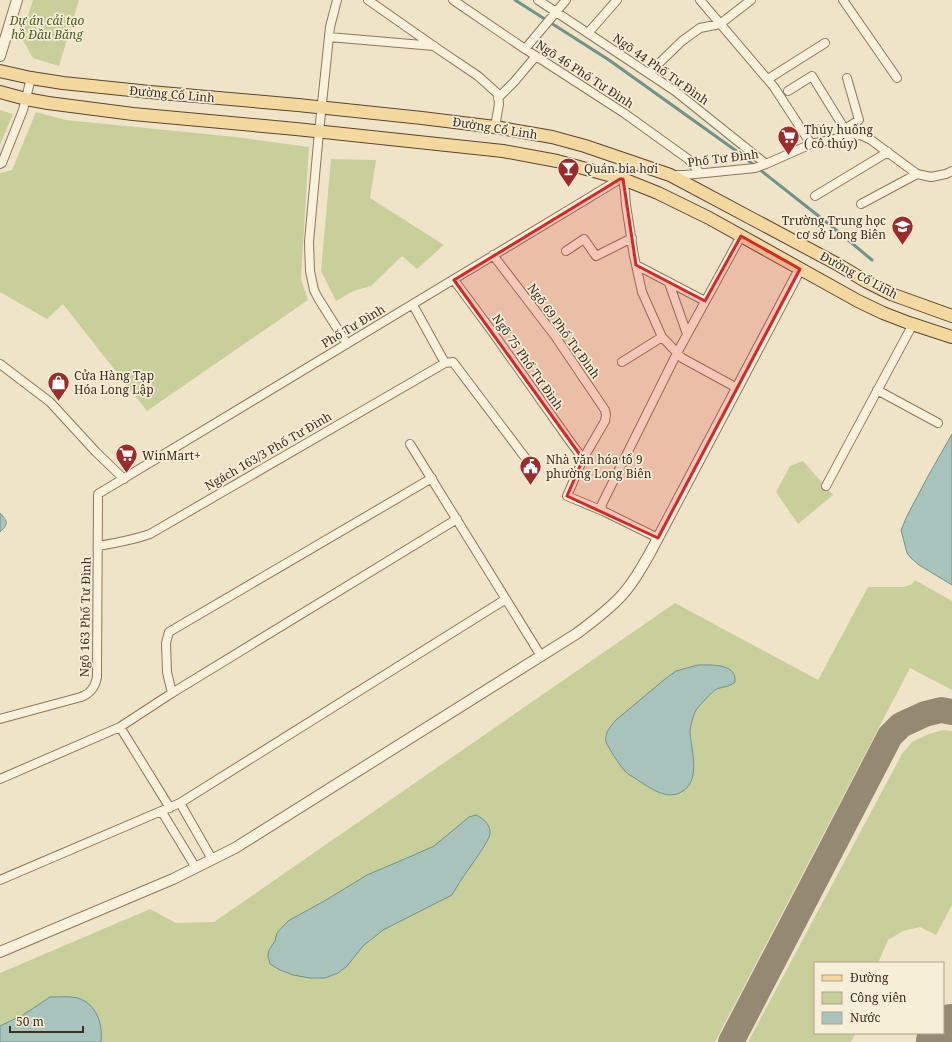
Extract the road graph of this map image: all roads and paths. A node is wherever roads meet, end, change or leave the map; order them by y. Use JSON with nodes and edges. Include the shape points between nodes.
{"nodes":[{"id":1,"x":17,"y":0,"type":"edge"},
{"id":2,"x":337,"y":0,"type":"edge"},
{"id":3,"x":368,"y":0,"type":"edge"},
{"id":4,"x":453,"y":0,"type":"edge"},
{"id":5,"x":538,"y":0,"type":"edge"},
{"id":6,"x":566,"y":0,"type":"edge"},
{"id":7,"x":617,"y":0,"type":"edge"},
{"id":8,"x":700,"y":0,"type":"edge"},
{"id":9,"x":751,"y":0,"type":"edge"},
{"id":10,"x":843,"y":0,"type":"edge"},
{"id":11,"x":554,"y":14,"type":"junction"},
{"id":12,"x":720,"y":24,"type":"junction"},
{"id":13,"x":588,"y":33,"type":"junction"},
{"id":14,"x":329,"y":37,"type":"junction"},
{"id":15,"x":825,"y":43,"type":"dead end"},
{"id":16,"x":434,"y":46,"type":"junction"},
{"id":17,"x":525,"y":49,"type":"junction"},
{"id":18,"x":0,"y":56,"type":"edge"},
{"id":19,"x":536,"y":56,"type":"junction"},
{"id":20,"x":0,"y":71,"type":"edge"},
{"id":21,"x":649,"y":73,"type":"junction"},
{"id":22,"x":31,"y":78,"type":"junction"},
{"id":23,"x":847,"y":78,"type":"dead end"},
{"id":24,"x":897,"y":78,"type":"dead end"},
{"id":25,"x":768,"y":79,"type":"junction"},
{"id":26,"x":788,"y":91,"type":"dead end"},
{"id":27,"x":0,"y":92,"type":"edge"},
{"id":28,"x":498,"y":98,"type":"junction"},
{"id":29,"x":26,"y":99,"type":"junction"},
{"id":30,"x":322,"y":108,"type":"junction"},
{"id":31,"x":495,"y":127,"type":"junction"},
{"id":32,"x":319,"y":132,"type":"junction"},
{"id":33,"x":847,"y":133,"type":"junction"},
{"id":34,"x":811,"y":144,"type":"junction"},
{"id":35,"x":888,"y":152,"type":"junction"},
{"id":36,"x":0,"y":164,"type":"edge"},
{"id":37,"x":762,"y":166,"type":"junction"},
{"id":38,"x":952,"y":171,"type":"edge"},
{"id":39,"x":700,"y":173,"type":"junction"},
{"id":40,"x":917,"y":174,"type":"junction"},
{"id":41,"x":670,"y":175,"type":"junction"},
{"id":42,"x":622,"y":179,"type":"junction"},
{"id":43,"x":815,"y":196,"type":"dead end"},
{"id":44,"x":861,"y":204,"type":"dead end"},
{"id":45,"x":741,"y":236,"type":"junction"},
{"id":46,"x":632,"y":238,"type":"junction"},
{"id":47,"x":566,"y":250,"type":"dead end"},
{"id":48,"x":493,"y":255,"type":"junction"},
{"id":49,"x":636,"y":265,"type":"junction"},
{"id":50,"x":800,"y":269,"type":"junction"},
{"id":51,"x":454,"y":280,"type":"junction"},
{"id":52,"x":867,"y":282,"type":"junction"},
{"id":53,"x":669,"y":283,"type":"junction"},
{"id":54,"x":705,"y":301,"type":"junction"},
{"id":55,"x":858,"y":301,"type":"junction"},
{"id":56,"x":412,"y":304,"type":"junction"},
{"id":57,"x":952,"y":316,"type":"edge"},
{"id":58,"x":913,"y":324,"type":"junction"},
{"id":59,"x":687,"y":334,"type":"junction"},
{"id":60,"x":952,"y":337,"type":"edge"},
{"id":61,"x":662,"y":338,"type":"junction"},
{"id":62,"x":347,"y":344,"type":"junction"},
{"id":63,"x":677,"y":353,"type":"junction"},
{"id":64,"x":622,"y":362,"type":"dead end"},
{"id":65,"x":445,"y":363,"type":"junction"},
{"id":66,"x":0,"y":364,"type":"edge"},
{"id":67,"x":737,"y":388,"type":"junction"},
{"id":68,"x":877,"y":390,"type":"junction"},
{"id":69,"x":938,"y":423,"type":"dead end"},
{"id":70,"x":410,"y":444,"type":"dead end"},
{"id":71,"x":583,"y":459,"type":"junction"},
{"id":72,"x":527,"y":460,"type":"dead end"},
{"id":73,"x":432,"y":478,"type":"junction"},
{"id":74,"x":124,"y":479,"type":"junction"},
{"id":75,"x":826,"y":486,"type":"dead end"},
{"id":76,"x":98,"y":494,"type":"joint"},
{"id":77,"x":603,"y":511,"type":"junction"},
{"id":78,"x":457,"y":519,"type":"junction"},
{"id":79,"x":658,"y":538,"type":"junction"},
{"id":80,"x":98,"y":546,"type":"junction"},
{"id":81,"x":506,"y":599,"type":"junction"},
{"id":82,"x":541,"y":656,"type":"junction"},
{"id":83,"x":172,"y":693,"type":"junction"},
{"id":84,"x":13,"y":716,"type":"junction"},
{"id":85,"x":0,"y":719,"type":"edge"},
{"id":86,"x":0,"y":724,"type":"edge"},
{"id":87,"x":120,"y":727,"type":"junction"},
{"id":88,"x":0,"y":779,"type":"edge"},
{"id":89,"x":180,"y":803,"type":"junction"},
{"id":90,"x":166,"y":810,"type":"junction"},
{"id":91,"x":212,"y":859,"type":"junction"},
{"id":92,"x":196,"y":868,"type":"junction"},
{"id":93,"x":0,"y":880,"type":"edge"},
{"id":94,"x":0,"y":952,"type":"edge"}],
"edges":[{"from":1,"to":18,"type":"street"},
{"from":2,"to":14,"type":"street"},
{"from":3,"to":16,"type":"street"},
{"from":4,"to":17,"type":"street","name":"Ngõ 46 Phố Tư Đình"},
{"from":5,"to":11,"type":"street","name":"Ngõ 44 Phố Tư Đình"},
{"from":6,"to":11,"type":"street"},
{"from":7,"to":13,"type":"street"},
{"from":8,"to":12,"type":"street"},
{"from":9,"to":12,"type":"street"},
{"from":10,"to":24,"type":"street"},
{"from":11,"to":13,"type":"street","name":"Ngõ 44 Phố Tư Đình"},
{"from":11,"to":17,"type":"street"},
{"from":12,"to":21,"type":"street","via":[[700,28],[682,41]]},
{"from":12,"to":25,"type":"street"},
{"from":13,"to":21,"type":"street","name":"Ngõ 44 Phố Tư Đình"},
{"from":14,"to":16,"type":"street"},
{"from":14,"to":30,"type":"street"},
{"from":15,"to":25,"type":"street"},
{"from":16,"to":28,"type":"street","via":[[478,76],[498,94]]},
{"from":17,"to":19,"type":"street","name":"Ngõ 46 Phố Tư Đình"},
{"from":19,"to":28,"type":"street"},
{"from":19,"to":39,"type":"street","name":"Ngõ 46 Phố Tư Đình","via":[[624,113],[688,159]]},
{"from":20,"to":22,"type":"main road","name":"Đường Cổ Linh"},
{"from":21,"to":37,"type":"street","name":"Ngõ 44 Phố Tư Đình","via":[[675,90]]},
{"from":22,"to":29,"type":"street"},
{"from":22,"to":30,"type":"main road","name":"Đường Cổ Linh"},
{"from":23,"to":33,"type":"street","via":[[859,120]]},
{"from":25,"to":34,"type":"street"},
{"from":26,"to":33,"type":"street","via":[[812,76]]},
{"from":27,"to":29,"type":"main road","name":"Đường Cổ Linh"},
{"from":28,"to":31,"type":"street"},
{"from":29,"to":32,"type":"main road","name":"Đường Cổ Linh","via":[[133,114]]},
{"from":29,"to":36,"type":"street"},
{"from":30,"to":31,"type":"main road","name":"Đường Cổ Linh"},
{"from":30,"to":32,"type":"street"},
{"from":31,"to":41,"type":"main road","name":"Đường Cổ Linh","via":[[558,138]]},
{"from":32,"to":42,"type":"main road","name":"Đường Cổ Linh","via":[[503,151],[557,160]]},
{"from":32,"to":62,"type":"street","via":[[310,271],[318,298]]},
{"from":33,"to":34,"type":"street","name":"Phố Tư Đình"},
{"from":33,"to":35,"type":"street","name":"Phố Tư Đình","via":[[871,140]]},
{"from":34,"to":37,"type":"street","name":"Phố Tư Đình"},
{"from":35,"to":40,"type":"street","name":"Phố Tư Đình"},
{"from":35,"to":43,"type":"street"},
{"from":37,"to":39,"type":"street","name":"Phố Tư Đình"},
{"from":38,"to":40,"type":"street","via":[[931,177]]},
{"from":39,"to":41,"type":"street","name":"Phố Tư Đình"},
{"from":40,"to":44,"type":"street"},
{"from":41,"to":52,"type":"main road","name":"Đường Cổ Linh"},
{"from":42,"to":45,"type":"main road","name":"Đường Cổ Linh","via":[[664,196]]},
{"from":42,"to":46,"type":"street"},
{"from":42,"to":48,"type":"street","name":"Phố Tư Đình"},
{"from":45,"to":50,"type":"main road","name":"Đường Cổ Linh"},
{"from":45,"to":54,"type":"street"},
{"from":46,"to":47,"type":"street","via":[[596,256],[584,239]]},
{"from":46,"to":49,"type":"street"},
{"from":48,"to":51,"type":"street","name":"Phố Tư Đình"},
{"from":48,"to":71,"type":"street","name":"Ngõ 69 Phố Tư Đình","via":[[555,336],[605,410],[605,421]]},
{"from":49,"to":53,"type":"street"},
{"from":49,"to":61,"type":"street","via":[[642,292]]},
{"from":50,"to":55,"type":"main road","name":"Đường Cổ Linh"},
{"from":50,"to":67,"type":"street"},
{"from":51,"to":56,"type":"street","name":"Phố Tư Đình"},
{"from":51,"to":71,"type":"street","name":"Ngõ 75 Phố Tư Đình"},
{"from":52,"to":55,"type":"main road"},
{"from":52,"to":57,"type":"main road","name":"Đường Cổ Linh","via":[[891,294]]},
{"from":53,"to":54,"type":"street"},
{"from":53,"to":59,"type":"street"},
{"from":54,"to":59,"type":"street"},
{"from":55,"to":58,"type":"main road","name":"Đường Cổ Linh"},
{"from":56,"to":62,"type":"street","name":"Phố Tư Đình"},
{"from":56,"to":65,"type":"street"},
{"from":58,"to":60,"type":"main road","name":"Đường Cổ Linh"},
{"from":58,"to":68,"type":"street"},
{"from":59,"to":63,"type":"street"},
{"from":61,"to":63,"type":"street"},
{"from":61,"to":64,"type":"street"},
{"from":62,"to":74,"type":"street","name":"Phố Tư Đình"},
{"from":63,"to":67,"type":"street"},
{"from":63,"to":77,"type":"street","via":[[601,506]]},
{"from":65,"to":72,"type":"street","via":[[453,362]]},
{"from":65,"to":80,"type":"street","name":"Ngách 163/3 Phố Tư Đình","via":[[150,534]]},
{"from":66,"to":74,"type":"street","via":[[50,402]]},
{"from":67,"to":79,"type":"street"},
{"from":68,"to":69,"type":"street"},
{"from":68,"to":75,"type":"street"},
{"from":70,"to":73,"type":"street"},
{"from":71,"to":77,"type":"street","via":[[567,496]]},
{"from":73,"to":78,"type":"street"},
{"from":73,"to":83,"type":"street","via":[[169,632],[166,643],[167,672]]},
{"from":74,"to":76,"type":"street","name":"Phố Tư Đình"},
{"from":76,"to":80,"type":"street","name":"Ngõ 163 Phố Tư Đình"},
{"from":77,"to":79,"type":"street"},
{"from":78,"to":81,"type":"street"},
{"from":78,"to":83,"type":"street"},
{"from":79,"to":82,"type":"street","via":[[641,569],[614,604],[591,624]]},
{"from":80,"to":84,"type":"street","name":"Ngõ 163 Phố Tư Đình","via":[[97,677],[94,688],[81,697]]},
{"from":81,"to":82,"type":"street"},
{"from":81,"to":89,"type":"street"},
{"from":82,"to":91,"type":"street"},
{"from":83,"to":87,"type":"street"},
{"from":84,"to":85,"type":"street","name":"Ngõ 163 Phố Tư Đình"},
{"from":84,"to":86,"type":"street"},
{"from":87,"to":88,"type":"street"},
{"from":87,"to":90,"type":"street"},
{"from":89,"to":90,"type":"street"},
{"from":89,"to":91,"type":"street"},
{"from":90,"to":92,"type":"street"},
{"from":90,"to":93,"type":"street"},
{"from":91,"to":92,"type":"street"},
{"from":92,"to":94,"type":"street"}]}
